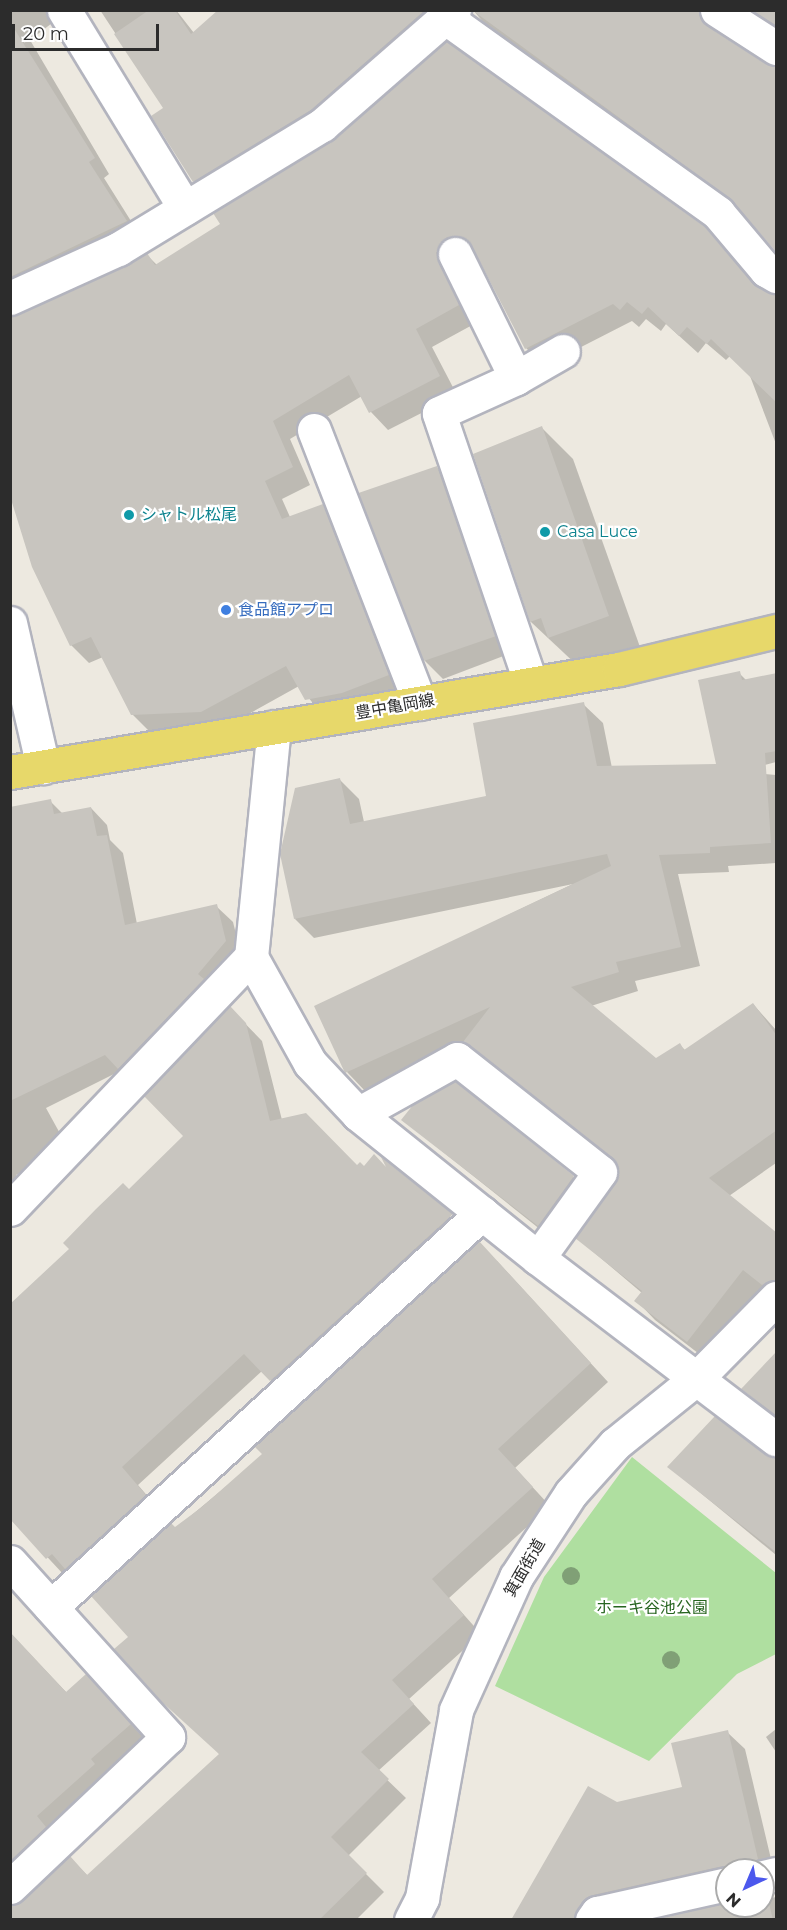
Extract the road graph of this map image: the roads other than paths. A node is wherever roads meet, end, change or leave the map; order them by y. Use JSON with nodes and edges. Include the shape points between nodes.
{"nodes":[{"id":1,"x":64,"y":10,"type":"edge"},
{"id":2,"x":717,"y":10,"type":"edge"},
{"id":3,"x":450,"y":14,"type":"edge"},
{"id":4,"x":777,"y":48,"type":"edge"},
{"id":5,"x":185,"y":208,"type":"junction"},
{"id":6,"x":455,"y":254,"type":"dead end"},
{"id":7,"x":777,"y":276,"type":"edge"},
{"id":8,"x":10,"y":298,"type":"edge"},
{"id":9,"x":563,"y":351,"type":"dead end"},
{"id":10,"x":516,"y":378,"type":"junction"},
{"id":11,"x":314,"y":430,"type":"dead end"},
{"id":12,"x":10,"y":623,"type":"edge"},
{"id":13,"x":777,"y":631,"type":"edge"},
{"id":14,"x":531,"y":684,"type":"junction"},
{"id":15,"x":420,"y":703,"type":"junction"},
{"id":16,"x":274,"y":728,"type":"junction"},
{"id":17,"x":43,"y":767,"type":"junction"},
{"id":18,"x":10,"y":772,"type":"edge"},
{"id":19,"x":251,"y":957,"type":"junction"},
{"id":20,"x":358,"y":1114,"type":"junction"},
{"id":21,"x":10,"y":1209,"type":"edge"},
{"id":22,"x":482,"y":1214,"type":"junction"},
{"id":23,"x":538,"y":1258,"type":"junction"},
{"id":24,"x":777,"y":1298,"type":"edge"},
{"id":25,"x":698,"y":1377,"type":"junction"},
{"id":26,"x":777,"y":1439,"type":"edge"},
{"id":27,"x":10,"y":1562,"type":"edge"},
{"id":28,"x":51,"y":1606,"type":"junction"},
{"id":29,"x":10,"y":1887,"type":"edge"},
{"id":30,"x":715,"y":1887,"type":"edge"},
{"id":31,"x":426,"y":1912,"type":"edge"},
{"id":32,"x":592,"y":1920,"type":"edge"}],
"edges":[{"from":1,"to":5,"type":"street"},
{"from":2,"to":4,"type":"street"},
{"from":3,"to":5,"type":"street","via":[[322,125]]},
{"from":3,"to":7,"type":"street","via":[[717,213],[766,270]]},
{"from":5,"to":8,"type":"street","via":[[118,249]]},
{"from":6,"to":10,"type":"street"},
{"from":9,"to":10,"type":"street"},
{"from":10,"to":14,"type":"street","via":[[439,413]]},
{"from":11,"to":15,"type":"street"},
{"from":12,"to":17,"type":"street"},
{"from":13,"to":14,"type":"main road","name":"豊中亀岡線","via":[[619,669]]},
{"from":14,"to":15,"type":"main road","name":"豊中亀岡線"},
{"from":15,"to":16,"type":"main road","name":"豊中亀岡線"},
{"from":16,"to":17,"type":"main road","name":"豊中亀岡線"},
{"from":16,"to":19,"type":"street"},
{"from":17,"to":18,"type":"main road","name":"豊中亀岡線"},
{"from":19,"to":20,"type":"street","via":[[309,1063]]},
{"from":19,"to":21,"type":"street"},
{"from":20,"to":22,"type":"street"},
{"from":20,"to":23,"type":"street","via":[[457,1059],[600,1172]]},
{"from":22,"to":23,"type":"street"},
{"from":22,"to":28,"type":"street"},
{"from":23,"to":25,"type":"street"},
{"from":24,"to":25,"type":"street","name":"箕面街道"},
{"from":25,"to":26,"type":"street"},
{"from":25,"to":31,"type":"street","name":"箕面街道","via":[[615,1444],[571,1492],[516,1577],[456,1710]]},
{"from":27,"to":28,"type":"street"},
{"from":28,"to":29,"type":"street","via":[[168,1737]]},
{"from":30,"to":32,"type":"street","via":[[597,1913]]}]}
